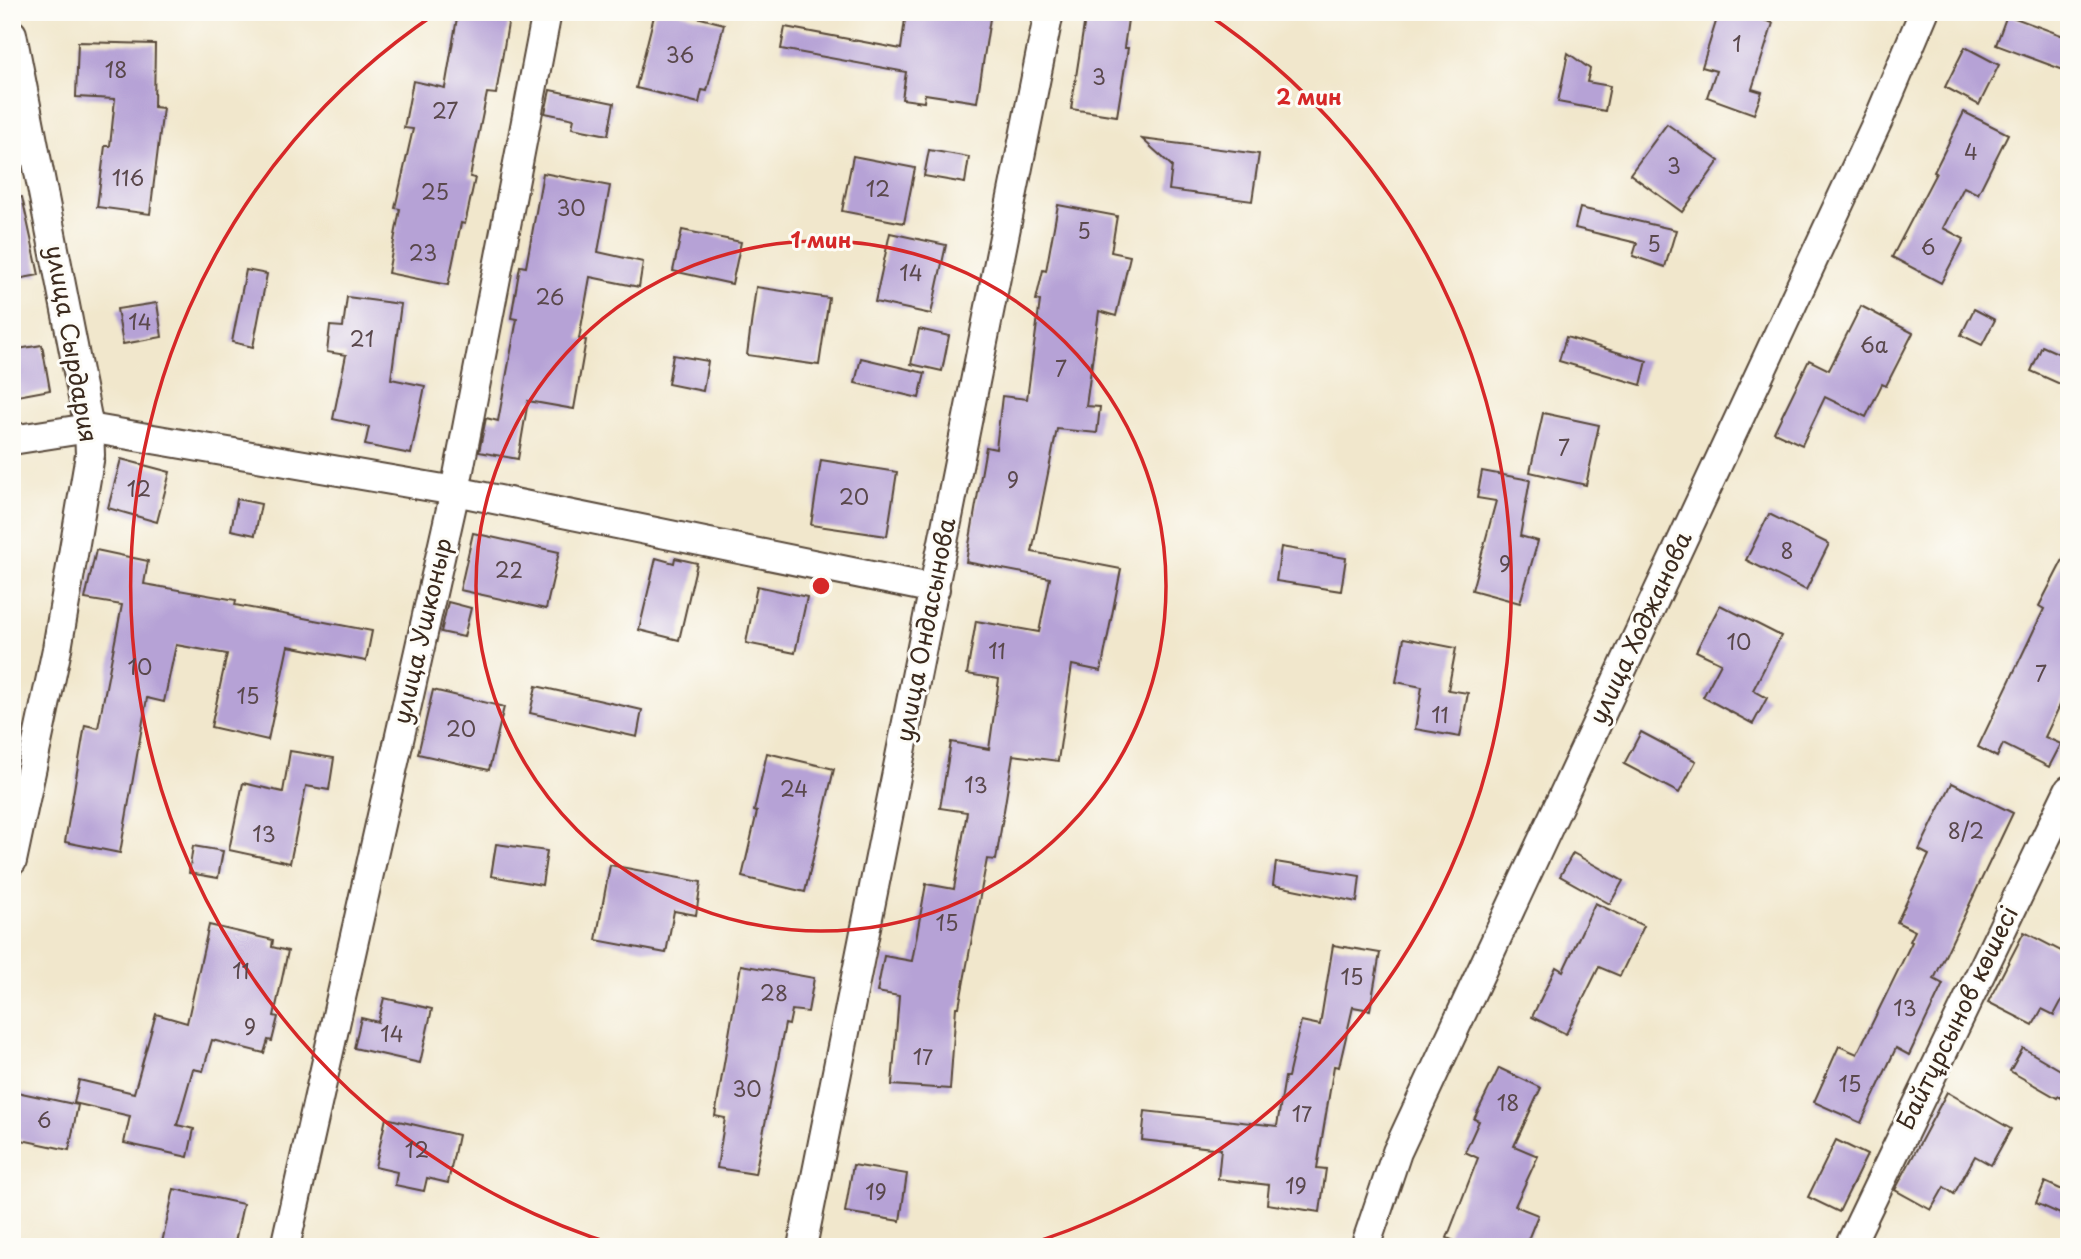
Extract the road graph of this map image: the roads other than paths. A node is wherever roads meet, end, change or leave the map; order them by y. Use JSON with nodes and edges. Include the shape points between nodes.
{"nodes":[{"id":1,"x":547,"y":12,"type":"edge"},
{"id":2,"x":1049,"y":12,"type":"edge"},
{"id":3,"x":1924,"y":12,"type":"edge"},
{"id":4,"x":12,"y":34,"type":"edge"},
{"id":5,"x":89,"y":428,"type":"junction"},
{"id":6,"x":12,"y":440,"type":"edge"},
{"id":7,"x":455,"y":491,"type":"junction"},
{"id":8,"x":935,"y":589,"type":"junction"},
{"id":9,"x":2069,"y":790,"type":"edge"},
{"id":10,"x":12,"y":860,"type":"edge"},
{"id":11,"x":285,"y":1247,"type":"edge"},
{"id":12,"x":803,"y":1247,"type":"edge"},
{"id":13,"x":1365,"y":1247,"type":"edge"},
{"id":14,"x":1849,"y":1247,"type":"edge"}],
"edges":[{"from":1,"to":7,"type":"street","name":"улица Ушконыр"},
{"from":2,"to":8,"type":"street","name":"улица Ондасынова"},
{"from":3,"to":13,"type":"street","name":"улица Ходжанова","via":[[1397,1152]]},
{"from":4,"to":5,"type":"street","name":"улица Сырдария"},
{"from":5,"to":6,"type":"street"},
{"from":5,"to":7,"type":"street"},
{"from":5,"to":10,"type":"street","name":"улица Сырдария","via":[[90,454],[57,649]]},
{"from":7,"to":8,"type":"street"},
{"from":7,"to":11,"type":"street","name":"улица Ушконыр"},
{"from":8,"to":12,"type":"street","name":"улица Ондасынова"},
{"from":9,"to":14,"type":"street","name":"Байтұрсынов көшесі"}]}
